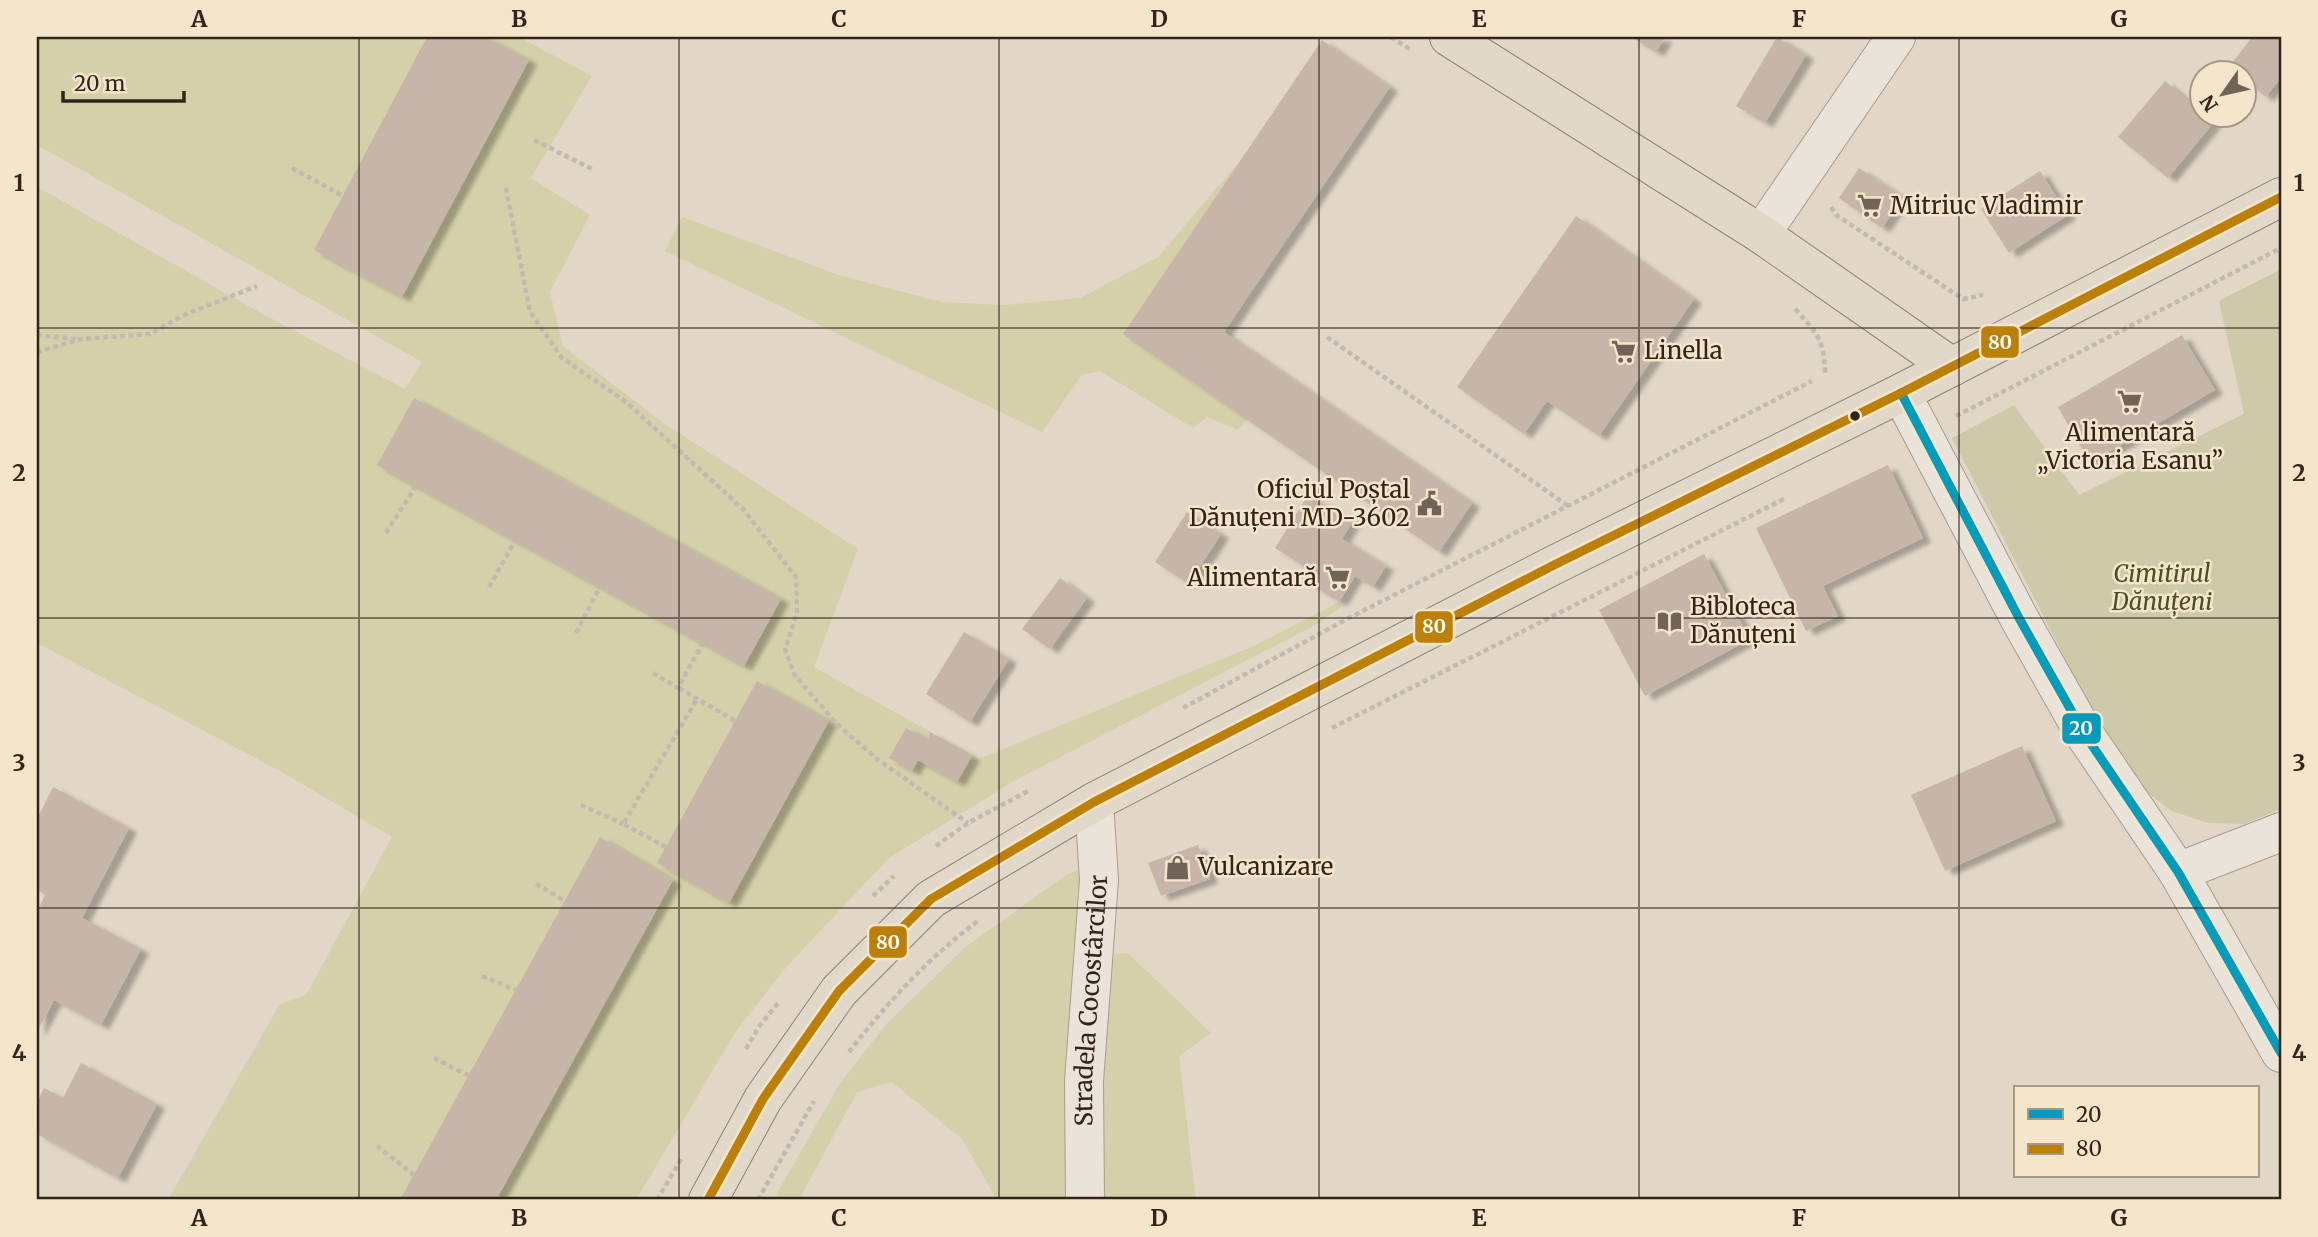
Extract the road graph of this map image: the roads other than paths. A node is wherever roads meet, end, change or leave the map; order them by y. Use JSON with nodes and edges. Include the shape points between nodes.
{"nodes":[{"id":1,"x":1449,"y":37,"type":"edge"},
{"id":2,"x":1896,"y":37,"type":"edge"},
{"id":3,"x":2281,"y":197,"type":"edge"},
{"id":4,"x":1761,"y":234,"type":"junction"},
{"id":5,"x":1952,"y":367,"type":"junction"},
{"id":6,"x":1901,"y":393,"type":"junction"},
{"id":7,"x":1094,"y":802,"type":"junction"},
{"id":8,"x":2281,"y":832,"type":"edge"},
{"id":9,"x":2178,"y":872,"type":"junction"},
{"id":10,"x":2281,"y":1053,"type":"edge"},
{"id":11,"x":708,"y":1200,"type":"edge"},
{"id":12,"x":1085,"y":1200,"type":"edge"}],
"edges":[{"from":1,"to":4,"type":"main road"},
{"from":2,"to":4,"type":"street"},
{"from":3,"to":5,"type":"main road"},
{"from":4,"to":5,"type":"main road"},
{"from":5,"to":6,"type":"main road"},
{"from":6,"to":7,"type":"main road"},
{"from":6,"to":9,"type":"street","via":[[2085,735]]},
{"from":7,"to":11,"type":"main road","via":[[931,900],[839,991],[763,1099]]},
{"from":7,"to":12,"type":"street","name":"Stradela Cocostârcilor","via":[[1099,880],[1084,1082]]},
{"from":8,"to":9,"type":"street"},
{"from":9,"to":10,"type":"street"}]}
